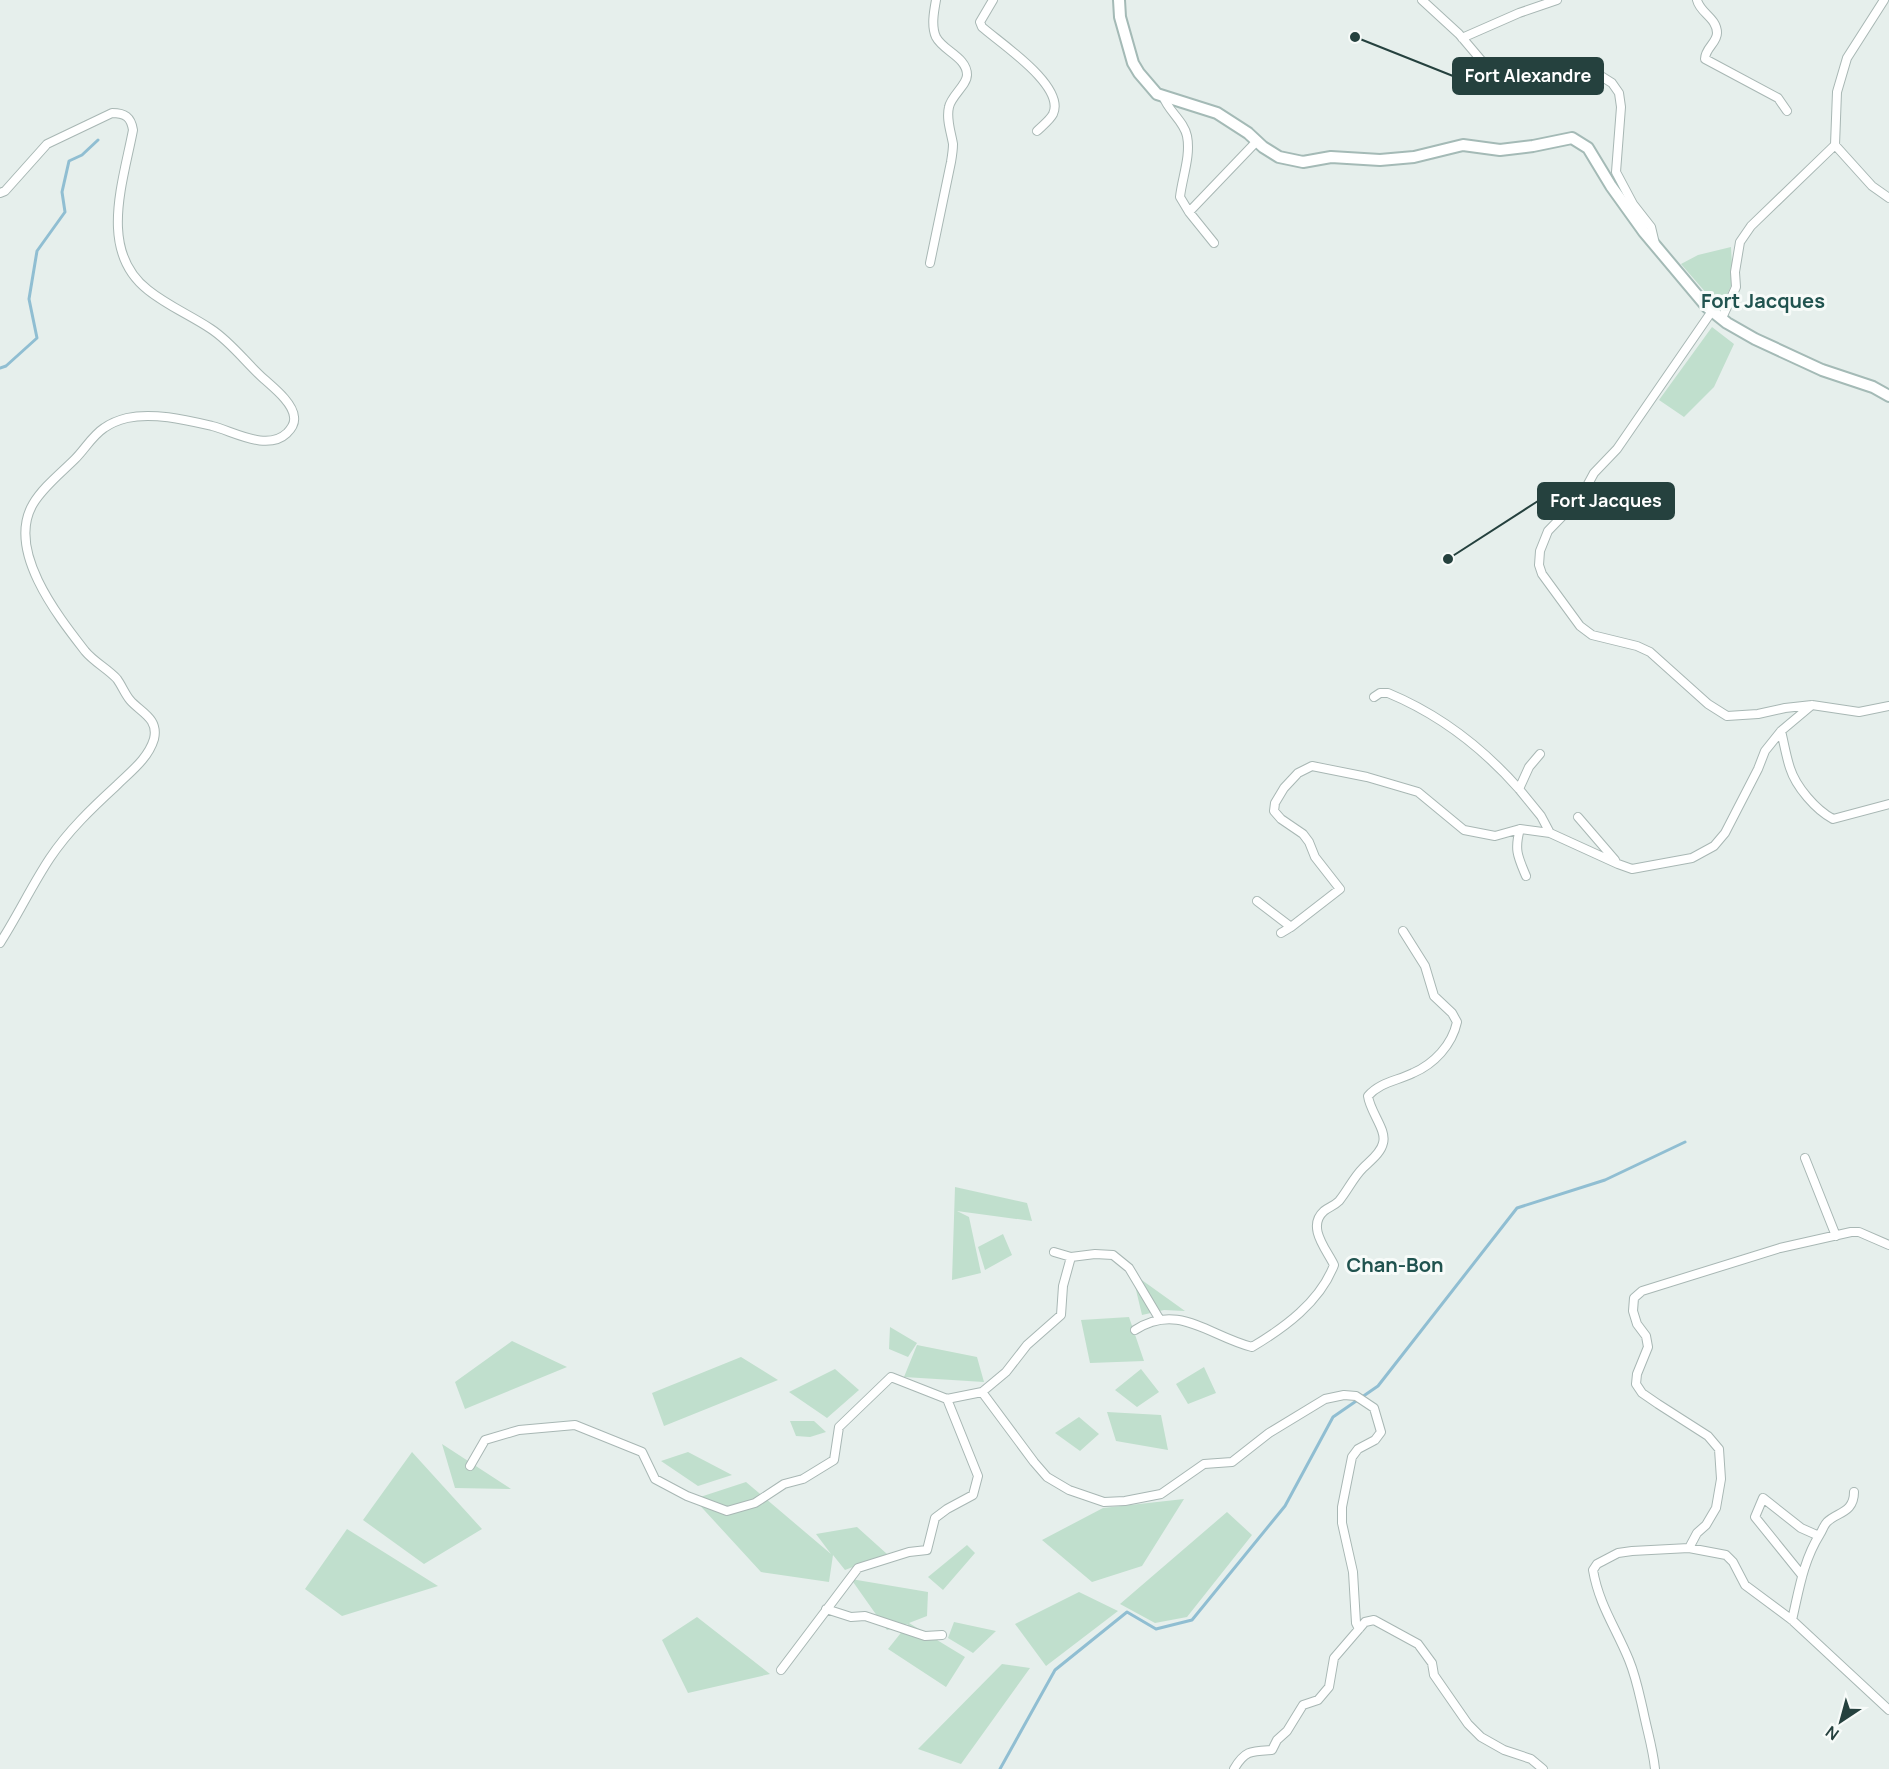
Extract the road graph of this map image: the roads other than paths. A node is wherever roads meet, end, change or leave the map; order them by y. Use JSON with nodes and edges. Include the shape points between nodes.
{"nodes":[{"id":1,"x":936,"y":0,"type":"edge"},
{"id":2,"x":993,"y":0,"type":"edge"},
{"id":3,"x":1119,"y":0,"type":"edge"},
{"id":4,"x":1422,"y":0,"type":"edge"},
{"id":5,"x":1557,"y":0,"type":"edge"},
{"id":6,"x":1697,"y":0,"type":"edge"},
{"id":7,"x":1884,"y":0,"type":"edge"},
{"id":8,"x":1462,"y":38,"type":"junction"},
{"id":9,"x":1163,"y":96,"type":"junction"},
{"id":10,"x":1787,"y":111,"type":"dead end"},
{"id":11,"x":1037,"y":131,"type":"dead end"},
{"id":12,"x":1257,"y":141,"type":"junction"},
{"id":13,"x":1835,"y":145,"type":"junction"},
{"id":14,"x":0,"y":194,"type":"edge"},
{"id":15,"x":1889,"y":198,"type":"edge"},
{"id":16,"x":1189,"y":212,"type":"junction"},
{"id":17,"x":1214,"y":243,"type":"dead end"},
{"id":18,"x":1656,"y":245,"type":"junction"},
{"id":19,"x":930,"y":263,"type":"dead end"},
{"id":20,"x":1712,"y":311,"type":"junction"},
{"id":21,"x":1722,"y":318,"type":"junction"},
{"id":22,"x":1889,"y":396,"type":"edge"},
{"id":23,"x":1374,"y":697,"type":"dead end"},
{"id":24,"x":1812,"y":705,"type":"junction"},
{"id":25,"x":1889,"y":706,"type":"edge"},
{"id":26,"x":1781,"y":731,"type":"junction"},
{"id":27,"x":1540,"y":754,"type":"dead end"},
{"id":28,"x":1520,"y":789,"type":"junction"},
{"id":29,"x":1889,"y":804,"type":"edge"},
{"id":30,"x":1578,"y":817,"type":"dead end"},
{"id":31,"x":1520,"y":830,"type":"junction"},
{"id":32,"x":1550,"y":833,"type":"junction"},
{"id":33,"x":1618,"y":864,"type":"junction"},
{"id":34,"x":1526,"y":876,"type":"dead end"},
{"id":35,"x":1257,"y":901,"type":"dead end"},
{"id":36,"x":1291,"y":927,"type":"junction"},
{"id":37,"x":1403,"y":931,"type":"dead end"},
{"id":38,"x":1281,"y":933,"type":"dead end"},
{"id":39,"x":0,"y":943,"type":"edge"},
{"id":40,"x":1805,"y":1158,"type":"dead end"},
{"id":41,"x":1836,"y":1236,"type":"junction"},
{"id":42,"x":1889,"y":1245,"type":"edge"},
{"id":43,"x":1054,"y":1252,"type":"dead end"},
{"id":44,"x":1071,"y":1257,"type":"junction"},
{"id":45,"x":1160,"y":1320,"type":"junction"},
{"id":46,"x":1134,"y":1330,"type":"dead end"},
{"id":47,"x":982,"y":1392,"type":"junction"},
{"id":48,"x":947,"y":1399,"type":"junction"},
{"id":49,"x":470,"y":1466,"type":"dead end"},
{"id":50,"x":1854,"y":1492,"type":"dead end"},
{"id":51,"x":1819,"y":1536,"type":"junction"},
{"id":52,"x":1689,"y":1548,"type":"junction"},
{"id":53,"x":1801,"y":1574,"type":"junction"},
{"id":54,"x":825,"y":1609,"type":"junction"},
{"id":55,"x":1792,"y":1620,"type":"junction"},
{"id":56,"x":1359,"y":1629,"type":"junction"},
{"id":57,"x":942,"y":1635,"type":"dead end"},
{"id":58,"x":781,"y":1670,"type":"dead end"},
{"id":59,"x":1889,"y":1710,"type":"edge"},
{"id":60,"x":1234,"y":1769,"type":"edge"},
{"id":61,"x":1543,"y":1769,"type":"edge"},
{"id":62,"x":1655,"y":1769,"type":"edge"}],
"edges":[{"from":1,"to":19,"type":"street","via":[[937,38],[961,61],[967,75],[949,107],[953,146]]},
{"from":2,"to":11,"type":"street","via":[[980,22],[982,27],[1029,66],[1056,102],[1052,116]]},
{"from":3,"to":9,"type":"street","via":[[1132,63],[1157,94]]},
{"from":4,"to":8,"type":"street"},
{"from":5,"to":8,"type":"street"},
{"from":6,"to":10,"type":"street","via":[[1717,32],[1705,59],[1778,98]]},
{"from":7,"to":13,"type":"street","via":[[1847,58],[1837,92]]},
{"from":8,"to":18,"type":"street","via":[[1481,60],[1515,86],[1534,87],[1593,71],[1612,83],[1619,93],[1621,107],[1616,172],[1651,227]]},
{"from":9,"to":12,"type":"street","via":[[1217,113]]},
{"from":9,"to":16,"type":"street","via":[[1187,136],[1180,197]]},
{"from":12,"to":16,"type":"street"},
{"from":12,"to":18,"type":"street","via":[[1280,157],[1303,162],[1331,157],[1414,157],[1463,145],[1500,150],[1572,138],[1587,148]]},
{"from":13,"to":15,"type":"street","via":[[1860,174]]},
{"from":13,"to":21,"type":"street","via":[[1751,226],[1740,242],[1736,287]]},
{"from":14,"to":39,"type":"street","via":[[47,144],[112,112],[128,117],[133,130],[117,216],[123,260],[132,276],[146,288],[234,347],[276,390],[294,416],[290,431],[274,440],[240,436],[214,426],[170,418],[145,416],[118,421],[94,436],[35,500],[24,531],[33,569],[50,602],[85,650],[114,676],[128,698],[148,715],[155,729],[142,761],[86,814],[50,858]]},
{"from":16,"to":17,"type":"street"},
{"from":18,"to":20,"type":"street"},
{"from":20,"to":21,"type":"street"},
{"from":20,"to":24,"type":"street","via":[[1617,449],[1594,473],[1581,497],[1548,531],[1539,565],[1580,626],[1592,635],[1650,652],[1719,712],[1735,716]]},
{"from":21,"to":22,"type":"street","via":[[1755,339]]},
{"from":23,"to":28,"type":"street","via":[[1388,693],[1431,715],[1479,747]]},
{"from":24,"to":25,"type":"street","via":[[1859,712]]},
{"from":24,"to":26,"type":"street"},
{"from":26,"to":29,"type":"street","via":[[1791,770],[1825,815],[1833,819]]},
{"from":26,"to":33,"type":"street","via":[[1764,751],[1730,825],[1714,846],[1692,858],[1632,868]]},
{"from":27,"to":28,"type":"street","via":[[1529,767]]},
{"from":28,"to":32,"type":"street"},
{"from":30,"to":33,"type":"street"},
{"from":31,"to":32,"type":"street"},
{"from":31,"to":34,"type":"street","via":[[1516,853]]},
{"from":31,"to":36,"type":"street","via":[[1495,836],[1464,830],[1419,792],[1312,766],[1298,773],[1284,788],[1274,811],[1303,834],[1340,889]]},
{"from":32,"to":33,"type":"street"},
{"from":35,"to":36,"type":"street"},
{"from":36,"to":38,"type":"street"},
{"from":37,"to":45,"type":"street","via":[[1425,966],[1434,996],[1457,1022],[1455,1034],[1428,1066],[1382,1084],[1368,1096],[1384,1135],[1383,1144],[1318,1221],[1320,1242],[1334,1265],[1329,1276],[1297,1315],[1252,1347],[1181,1319]]},
{"from":40,"to":41,"type":"street"},
{"from":41,"to":42,"type":"street","via":[[1859,1233]]},
{"from":41,"to":52,"type":"street","via":[[1780,1248],[1642,1291],[1634,1298],[1633,1311],[1648,1347],[1636,1384],[1642,1393],[1708,1436],[1719,1449],[1721,1479],[1716,1508]]},
{"from":43,"to":44,"type":"street"},
{"from":44,"to":45,"type":"street","via":[[1113,1255],[1129,1268]]},
{"from":44,"to":47,"type":"street","via":[[1061,1315]]},
{"from":45,"to":46,"type":"street","via":[[1149,1321]]},
{"from":47,"to":48,"type":"street"},
{"from":47,"to":56,"type":"street","via":[[1047,1477],[1069,1490],[1104,1502],[1161,1494],[1204,1464],[1232,1462],[1269,1433],[1325,1399],[1344,1395],[1366,1401],[1376,1412],[1381,1432],[1352,1457],[1342,1507]]},
{"from":48,"to":49,"type":"street","via":[[891,1377],[839,1426],[834,1461],[803,1479],[784,1484],[755,1503],[727,1511],[655,1479],[642,1452],[575,1425],[519,1430],[485,1440]]},
{"from":48,"to":54,"type":"street","via":[[978,1476],[974,1495],[935,1518],[927,1550],[858,1568]]},
{"from":50,"to":51,"type":"street","via":[[1851,1505],[1828,1521]]},
{"from":51,"to":53,"type":"street"},
{"from":51,"to":53,"type":"street","via":[[1801,1528],[1762,1498],[1755,1517]]},
{"from":52,"to":55,"type":"street","via":[[1726,1555],[1745,1585]]},
{"from":52,"to":62,"type":"street","via":[[1618,1553],[1593,1570],[1605,1611],[1638,1683]]},
{"from":53,"to":55,"type":"street"},
{"from":54,"to":57,"type":"street","via":[[851,1617],[865,1616],[925,1636]]},
{"from":54,"to":58,"type":"street"},
{"from":55,"to":59,"type":"street"},
{"from":56,"to":60,"type":"street","via":[[1334,1658],[1329,1687],[1318,1700],[1303,1705],[1272,1750],[1252,1750]]},
{"from":56,"to":61,"type":"street","via":[[1374,1620],[1418,1644],[1468,1724],[1481,1737],[1531,1759]]}]}
